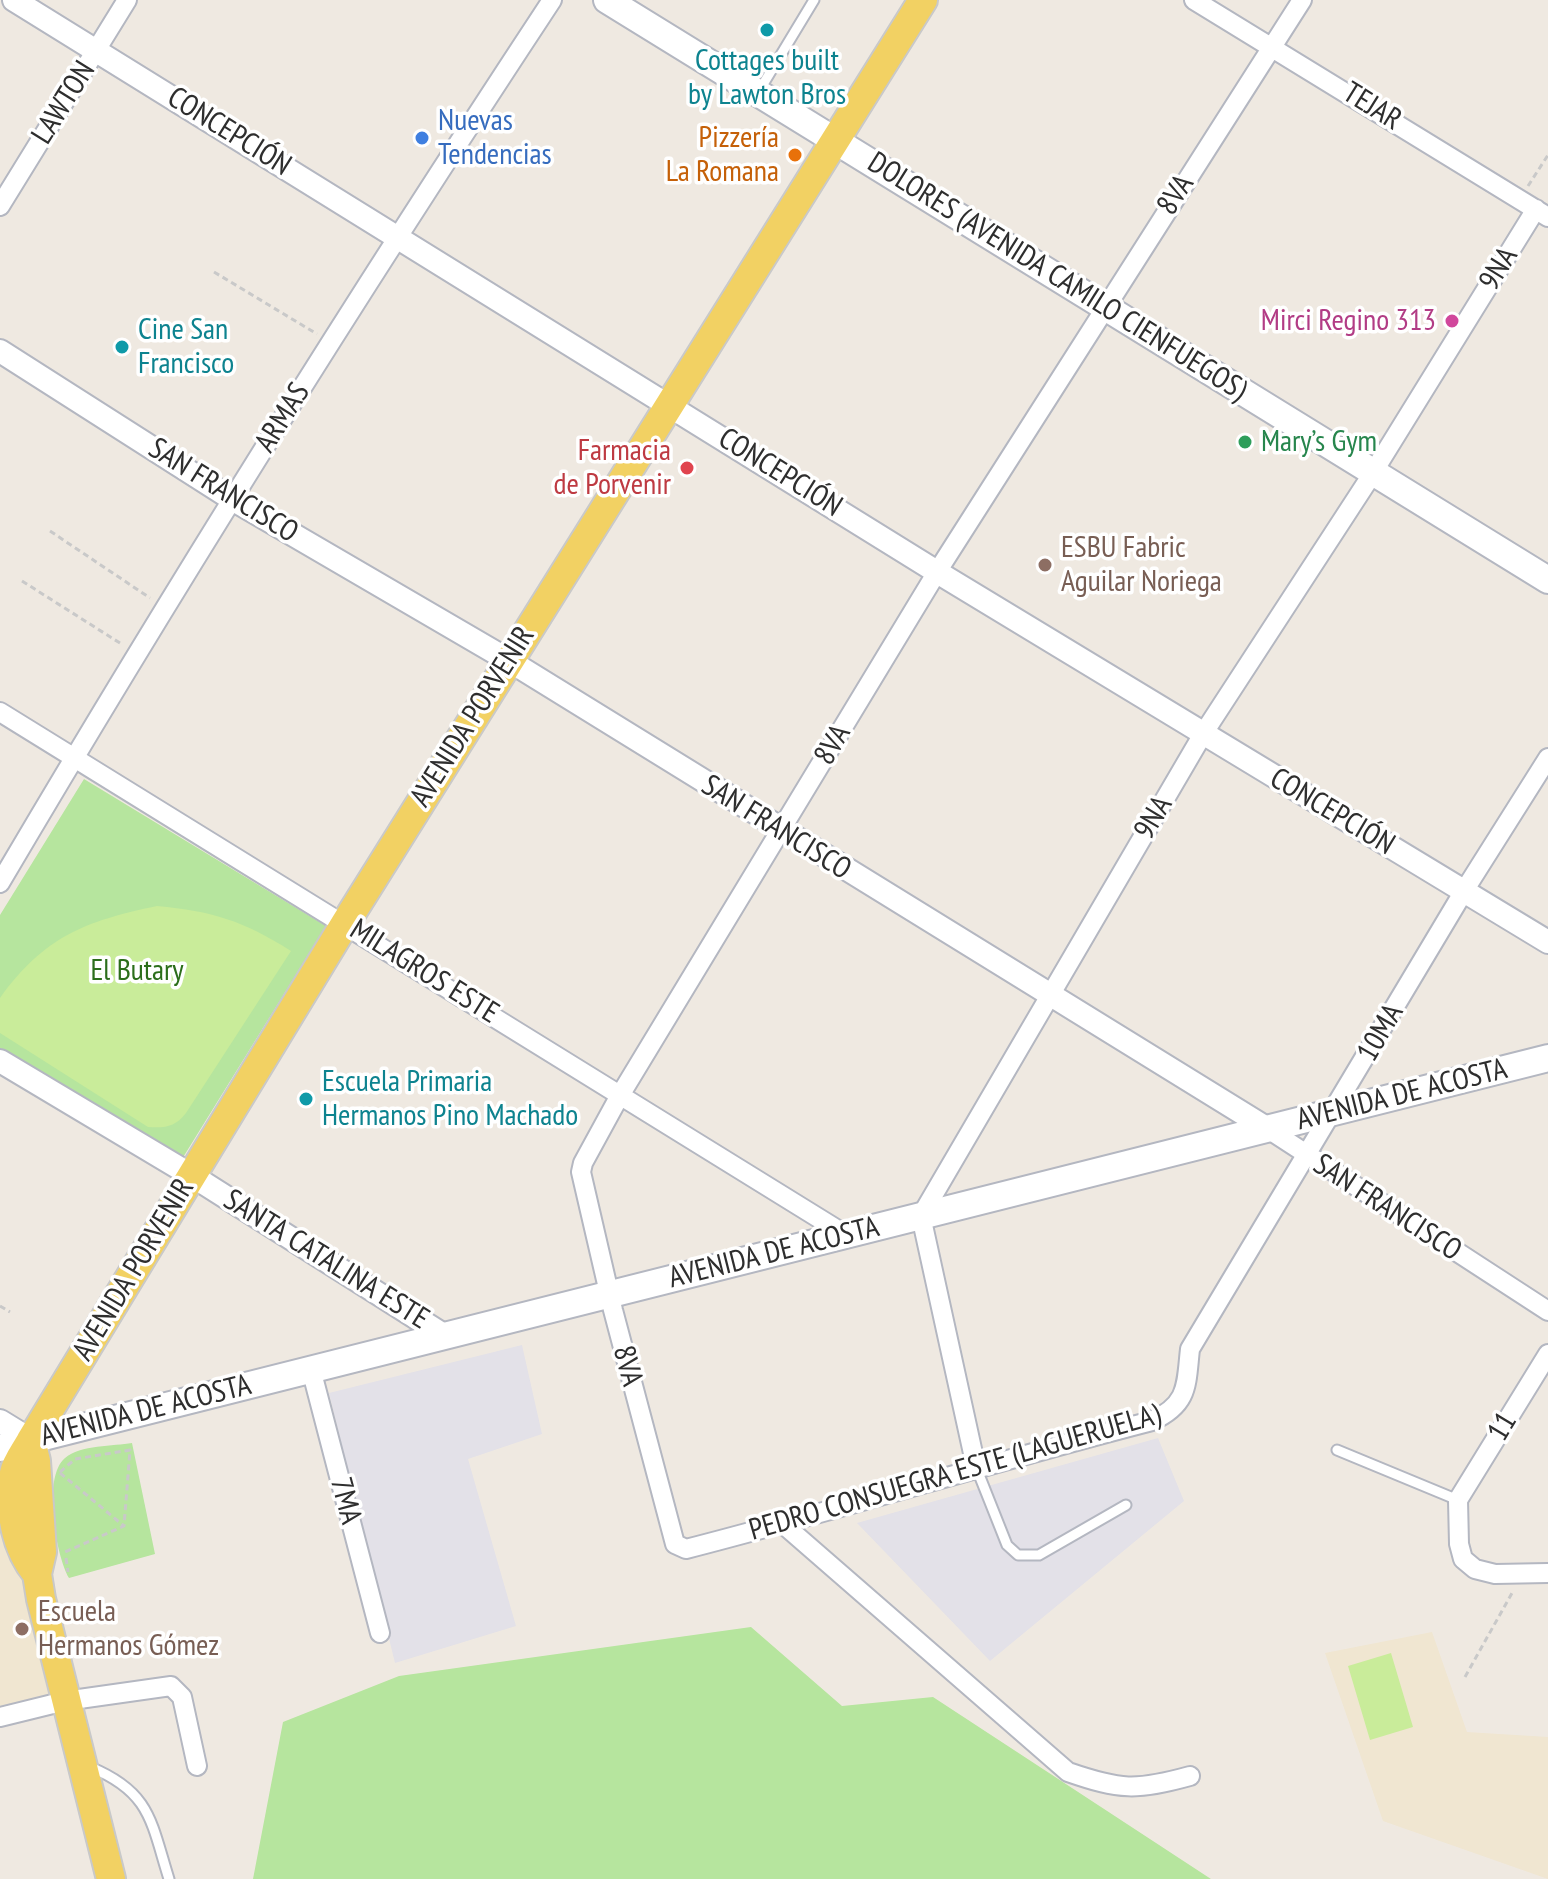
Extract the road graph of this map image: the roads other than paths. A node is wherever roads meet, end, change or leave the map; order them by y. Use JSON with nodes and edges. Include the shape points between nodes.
{"nodes":[{"id":1,"x":14,"y":0,"type":"edge"},
{"id":2,"x":127,"y":0,"type":"edge"},
{"id":3,"x":552,"y":0,"type":"edge"},
{"id":4,"x":607,"y":0,"type":"edge"},
{"id":5,"x":814,"y":0,"type":"edge"},
{"id":6,"x":923,"y":0,"type":"edge"},
{"id":7,"x":1194,"y":0,"type":"edge"},
{"id":8,"x":1302,"y":0,"type":"edge"},
{"id":9,"x":1272,"y":45,"type":"junction"},
{"id":10,"x":96,"y":51,"type":"junction"},
{"id":11,"x":759,"y":91,"type":"junction"},
{"id":12,"x":836,"y":141,"type":"junction"},
{"id":13,"x":0,"y":206,"type":"edge"},
{"id":14,"x":1542,"y":213,"type":"edge"},
{"id":15,"x":397,"y":236,"type":"junction"},
{"id":16,"x":1106,"y":306,"type":"junction"},
{"id":17,"x":0,"y":351,"type":"edge"},
{"id":18,"x":671,"y":405,"type":"junction"},
{"id":19,"x":1373,"y":473,"type":"junction"},
{"id":20,"x":232,"y":499,"type":"junction"},
{"id":21,"x":937,"y":572,"type":"junction"},
{"id":22,"x":1548,"y":580,"type":"edge"},
{"id":23,"x":508,"y":660,"type":"junction"},
{"id":24,"x":0,"y":712,"type":"edge"},
{"id":25,"x":1203,"y":734,"type":"junction"},
{"id":26,"x":73,"y":758,"type":"junction"},
{"id":27,"x":1548,"y":758,"type":"edge"},
{"id":28,"x":781,"y":831,"type":"junction"},
{"id":29,"x":0,"y":883,"type":"edge"},
{"id":30,"x":1464,"y":891,"type":"junction"},
{"id":31,"x":346,"y":922,"type":"junction"},
{"id":32,"x":1548,"y":942,"type":"edge"},
{"id":33,"x":1048,"y":994,"type":"junction"},
{"id":34,"x":1548,"y":1058,"type":"edge"},
{"id":35,"x":0,"y":1061,"type":"edge"},
{"id":36,"x":619,"y":1097,"type":"junction"},
{"id":37,"x":1331,"y":1113,"type":"junction"},
{"id":38,"x":1268,"y":1129,"type":"junction"},
{"id":39,"x":1307,"y":1157,"type":"junction"},
{"id":40,"x":191,"y":1175,"type":"junction"},
{"id":41,"x":921,"y":1216,"type":"junction"},
{"id":42,"x":846,"y":1235,"type":"junction"},
{"id":43,"x":609,"y":1294,"type":"junction"},
{"id":44,"x":1548,"y":1311,"type":"edge"},
{"id":45,"x":445,"y":1336,"type":"junction"},
{"id":46,"x":1190,"y":1349,"type":"joint"},
{"id":47,"x":1548,"y":1354,"type":"edge"},
{"id":48,"x":311,"y":1369,"type":"junction"},
{"id":49,"x":0,"y":1421,"type":"edge"},
{"id":50,"x":31,"y":1440,"type":"junction"},
{"id":51,"x":0,"y":1448,"type":"edge"},
{"id":52,"x":1337,"y":1450,"type":"dead end"},
{"id":53,"x":976,"y":1467,"type":"junction"},
{"id":54,"x":1458,"y":1500,"type":"junction"},
{"id":55,"x":1126,"y":1505,"type":"dead end"},
{"id":56,"x":783,"y":1524,"type":"junction"},
{"id":57,"x":675,"y":1544,"type":"joint"},
{"id":58,"x":1548,"y":1573,"type":"edge"},
{"id":59,"x":380,"y":1633,"type":"dead end"},
{"id":60,"x":65,"y":1701,"type":"junction"},
{"id":61,"x":0,"y":1717,"type":"edge"},
{"id":62,"x":79,"y":1762,"type":"junction"},
{"id":63,"x":197,"y":1766,"type":"dead end"},
{"id":64,"x":1190,"y":1776,"type":"dead end"},
{"id":65,"x":111,"y":1879,"type":"edge"},
{"id":66,"x":169,"y":1879,"type":"edge"}],
"edges":[{"from":1,"to":10,"type":"street","name":"CONCEPCIÓN"},
{"from":2,"to":10,"type":"street","name":"LAWTON"},
{"from":3,"to":15,"type":"street","name":"ARMAS"},
{"from":4,"to":11,"type":"main road","name":"DOLORES (AVENIDA CAMILO CIENFUEGOS)"},
{"from":5,"to":11,"type":"lane"},
{"from":6,"to":12,"type":"main road","name":"AVENIDA PORVENIR"},
{"from":7,"to":9,"type":"street","name":"TEJAR"},
{"from":8,"to":9,"type":"street","name":"8VA"},
{"from":9,"to":14,"type":"street","name":"TEJAR"},
{"from":9,"to":16,"type":"street","name":"8VA"},
{"from":10,"to":13,"type":"street","name":"LAWTON"},
{"from":10,"to":15,"type":"street","name":"CONCEPCIÓN"},
{"from":11,"to":12,"type":"main road","name":"DOLORES (AVENIDA CAMILO CIENFUEGOS)"},
{"from":12,"to":16,"type":"main road","name":"DOLORES (AVENIDA CAMILO CIENFUEGOS)"},
{"from":12,"to":18,"type":"main road","name":"AVENIDA PORVENIR"},
{"from":14,"to":19,"type":"street","name":"9NA"},
{"from":15,"to":18,"type":"street","name":"CONCEPCIÓN"},
{"from":15,"to":20,"type":"street","name":"ARMAS"},
{"from":16,"to":19,"type":"main road","name":"DOLORES (AVENIDA CAMILO CIENFUEGOS)"},
{"from":16,"to":21,"type":"street","name":"8VA"},
{"from":17,"to":20,"type":"street","name":"SAN FRANCISCO"},
{"from":18,"to":21,"type":"street","name":"CONCEPCIÓN"},
{"from":18,"to":23,"type":"main road","name":"AVENIDA PORVENIR"},
{"from":19,"to":22,"type":"main road","name":"DOLORES (AVENIDA CAMILO CIENFUEGOS)"},
{"from":19,"to":25,"type":"street","name":"9NA"},
{"from":20,"to":23,"type":"street","name":"SAN FRANCISCO"},
{"from":20,"to":26,"type":"street","name":"ARMAS"},
{"from":21,"to":25,"type":"street","name":"CONCEPCIÓN"},
{"from":21,"to":28,"type":"street","name":"8VA"},
{"from":23,"to":28,"type":"street","name":"SAN FRANCISCO"},
{"from":23,"to":31,"type":"main road","name":"AVENIDA PORVENIR"},
{"from":24,"to":26,"type":"street","name":"MILAGROS ESTE"},
{"from":25,"to":30,"type":"street","name":"CONCEPCIÓN"},
{"from":25,"to":33,"type":"street","name":"9NA"},
{"from":26,"to":29,"type":"street","name":"ARMAS"},
{"from":26,"to":31,"type":"street","name":"MILAGROS ESTE"},
{"from":27,"to":30,"type":"street","name":"10MA"},
{"from":28,"to":33,"type":"street","name":"SAN FRANCISCO"},
{"from":28,"to":36,"type":"street","name":"8VA"},
{"from":30,"to":32,"type":"street","name":"CONCEPCIÓN"},
{"from":30,"to":37,"type":"street","name":"10MA"},
{"from":31,"to":36,"type":"street","name":"MILAGROS ESTE"},
{"from":31,"to":40,"type":"main road","name":"AVENIDA PORVENIR"},
{"from":33,"to":38,"type":"street","name":"SAN FRANCISCO"},
{"from":33,"to":41,"type":"street","name":"9NA"},
{"from":34,"to":37,"type":"main road","name":"AVENIDA DE ACOSTA"},
{"from":35,"to":40,"type":"street","name":"SANTA CATALINA ESTE"},
{"from":36,"to":42,"type":"street","name":"MILAGROS ESTE"},
{"from":36,"to":43,"type":"street","name":"8VA","via":[[581,1172]]},
{"from":37,"to":38,"type":"main road","name":"AVENIDA DE ACOSTA"},
{"from":37,"to":39,"type":"street","name":"10MA"},
{"from":38,"to":39,"type":"street","name":"SAN FRANCISCO"},
{"from":38,"to":41,"type":"main road","name":"AVENIDA DE ACOSTA"},
{"from":39,"to":44,"type":"street","name":"SAN FRANCISCO"},
{"from":39,"to":46,"type":"street","name":"10MA"},
{"from":40,"to":45,"type":"street","name":"SANTA CATALINA ESTE"},
{"from":40,"to":50,"type":"main road","name":"AVENIDA PORVENIR"},
{"from":41,"to":42,"type":"main road","name":"AVENIDA DE ACOSTA"},
{"from":41,"to":53,"type":"street"},
{"from":42,"to":43,"type":"main road","name":"AVENIDA DE ACOSTA"},
{"from":43,"to":45,"type":"main road","name":"AVENIDA DE ACOSTA"},
{"from":43,"to":57,"type":"street","name":"8VA"},
{"from":45,"to":48,"type":"main road","name":"AVENIDA DE ACOSTA"},
{"from":46,"to":53,"type":"street","name":"PEDRO CONSUEGRA ESTE (LAGUERUELA)","via":[[1185,1395],[1170,1413]]},
{"from":47,"to":54,"type":"street","name":"11"},
{"from":48,"to":50,"type":"main road","name":"AVENIDA DE ACOSTA"},
{"from":48,"to":59,"type":"street","name":"7MA"},
{"from":49,"to":50,"type":"street"},
{"from":50,"to":51,"type":"main road","name":"AVENIDA DE ACOSTA"},
{"from":50,"to":60,"type":"main road","name":"AVENIDA PORVENIR","via":[[14,1471],[14,1520],[22,1557],[37,1574]]},
{"from":52,"to":54,"type":"lane"},
{"from":53,"to":55,"type":"lane","via":[[1007,1545],[1018,1555],[1039,1555]]},
{"from":53,"to":56,"type":"street","name":"PEDRO CONSUEGRA ESTE (LAGUERUELA)"},
{"from":54,"to":58,"type":"street","via":[[1459,1544],[1463,1559],[1475,1569]]},
{"from":56,"to":57,"type":"street","name":"PEDRO CONSUEGRA ESTE (LAGUERUELA)","via":[[686,1549]]},
{"from":56,"to":64,"type":"street","via":[[1068,1772],[1112,1787],[1155,1785]]},
{"from":60,"to":61,"type":"street"},
{"from":60,"to":62,"type":"main road","name":"AVENIDA PORVENIR"},
{"from":60,"to":63,"type":"street","via":[[171,1686],[182,1697]]},
{"from":62,"to":65,"type":"main road","name":"AVENIDA PORVENIR"},
{"from":62,"to":66,"type":"lane","via":[[106,1774],[147,1808]]}]}
